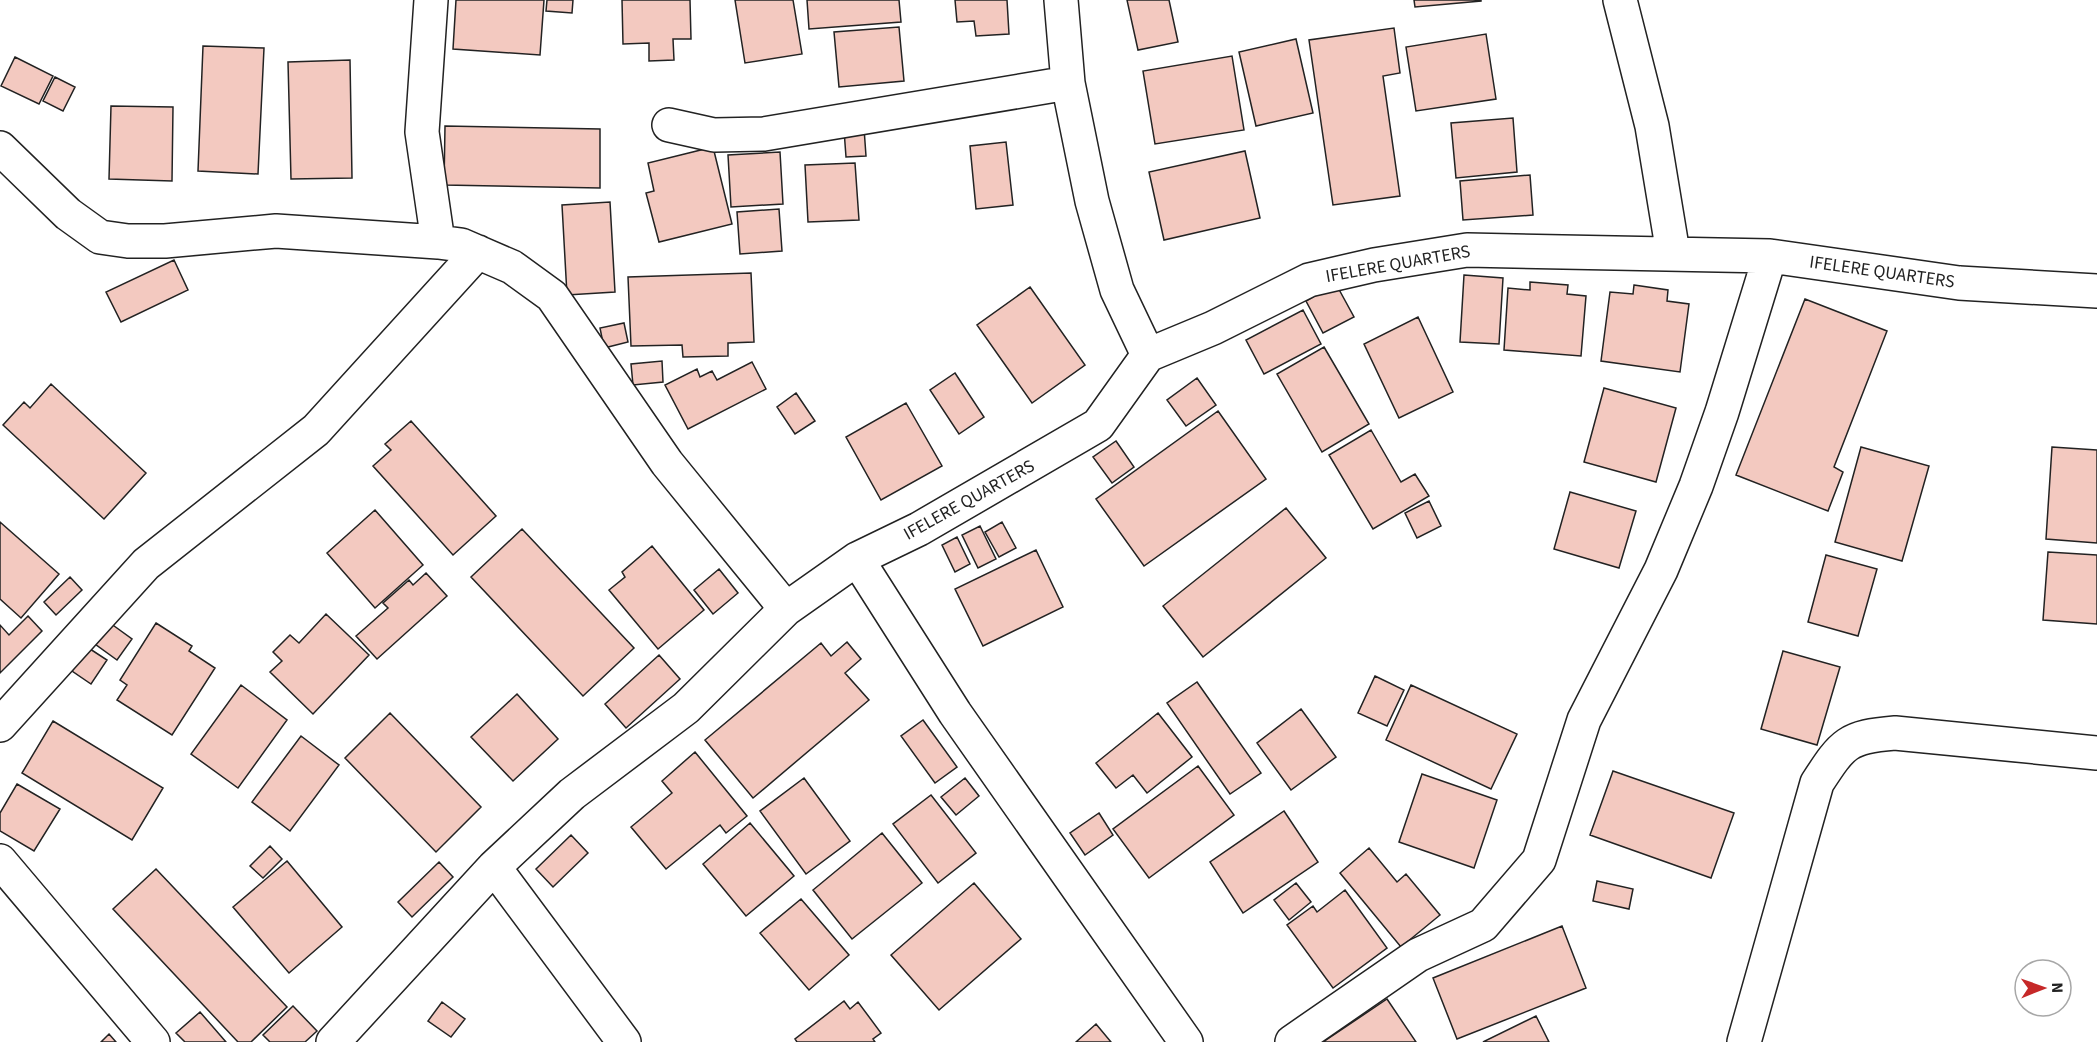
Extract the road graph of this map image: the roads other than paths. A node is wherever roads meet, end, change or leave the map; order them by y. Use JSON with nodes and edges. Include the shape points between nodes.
{"nodes":[{"id":1,"x":431,"y":0,"type":"edge"},
{"id":2,"x":1062,"y":0,"type":"edge"},
{"id":3,"x":1620,"y":0,"type":"edge"},
{"id":4,"x":1068,"y":83,"type":"junction"},
{"id":5,"x":669,"y":125,"type":"dead end"},
{"id":6,"x":0,"y":148,"type":"edge"},
{"id":7,"x":438,"y":243,"type":"junction"},
{"id":8,"x":478,"y":252,"type":"junction"},
{"id":9,"x":1673,"y":253,"type":"junction"},
{"id":10,"x":1770,"y":256,"type":"junction"},
{"id":11,"x":2097,"y":291,"type":"edge"},
{"id":12,"x":1148,"y":355,"type":"junction"},
{"id":13,"x":857,"y":559,"type":"junction"},
{"id":14,"x":786,"y":609,"type":"junction"},
{"id":15,"x":0,"y":725,"type":"edge"},
{"id":16,"x":2097,"y":753,"type":"edge"},
{"id":17,"x":0,"y":861,"type":"edge"},
{"id":18,"x":494,"y":867,"type":"junction"},
{"id":19,"x":153,"y":1042,"type":"edge"},
{"id":20,"x":333,"y":1042,"type":"edge"},
{"id":21,"x":624,"y":1042,"type":"edge"},
{"id":22,"x":1186,"y":1042,"type":"edge"},
{"id":23,"x":1292,"y":1042,"type":"edge"},
{"id":24,"x":1744,"y":1042,"type":"edge"}],
"edges":[{"from":1,"to":7,"type":"street","via":[[422,132]]},
{"from":2,"to":4,"type":"street"},
{"from":3,"to":9,"type":"street","via":[[1652,126]]},
{"from":4,"to":5,"type":"street","via":[[764,134],[714,135]]},
{"from":4,"to":12,"type":"street","via":[[1092,201],[1117,290]]},
{"from":6,"to":7,"type":"street","via":[[68,214],[100,237],[165,241],[276,231]]},
{"from":7,"to":8,"type":"street","via":[[461,244]]},
{"from":8,"to":14,"type":"street","via":[[512,267],[552,296],[667,463]]},
{"from":8,"to":15,"type":"street","via":[[316,430],[146,564]]},
{"from":9,"to":10,"type":"street","name":"IFELERE QUARTERS"},
{"from":9,"to":12,"type":"street","name":"IFELERE QUARTERS","via":[[1467,250],[1374,265],[1309,280]]},
{"from":10,"to":11,"type":"street","name":"IFELERE QUARTERS","via":[[1959,283]]},
{"from":10,"to":23,"type":"street","via":[[1695,486],[1661,570],[1584,720],[1539,860],[1483,925],[1418,955]]},
{"from":12,"to":13,"type":"street","name":"IFELERE QUARTERS","via":[[1098,424],[919,529]]},
{"from":13,"to":14,"type":"street","name":"IFELERE QUARTERS"},
{"from":13,"to":22,"type":"street","via":[[955,713]]},
{"from":14,"to":18,"type":"street","name":"IFELERE QUARTERS","via":[[686,708],[572,794]]},
{"from":16,"to":24,"type":"street","via":[[1896,733],[1864,736],[1840,748],[1817,783]]},
{"from":17,"to":19,"type":"street"},
{"from":18,"to":20,"type":"street","name":"IFELERE QUARTERS"},
{"from":18,"to":21,"type":"street"}]}
